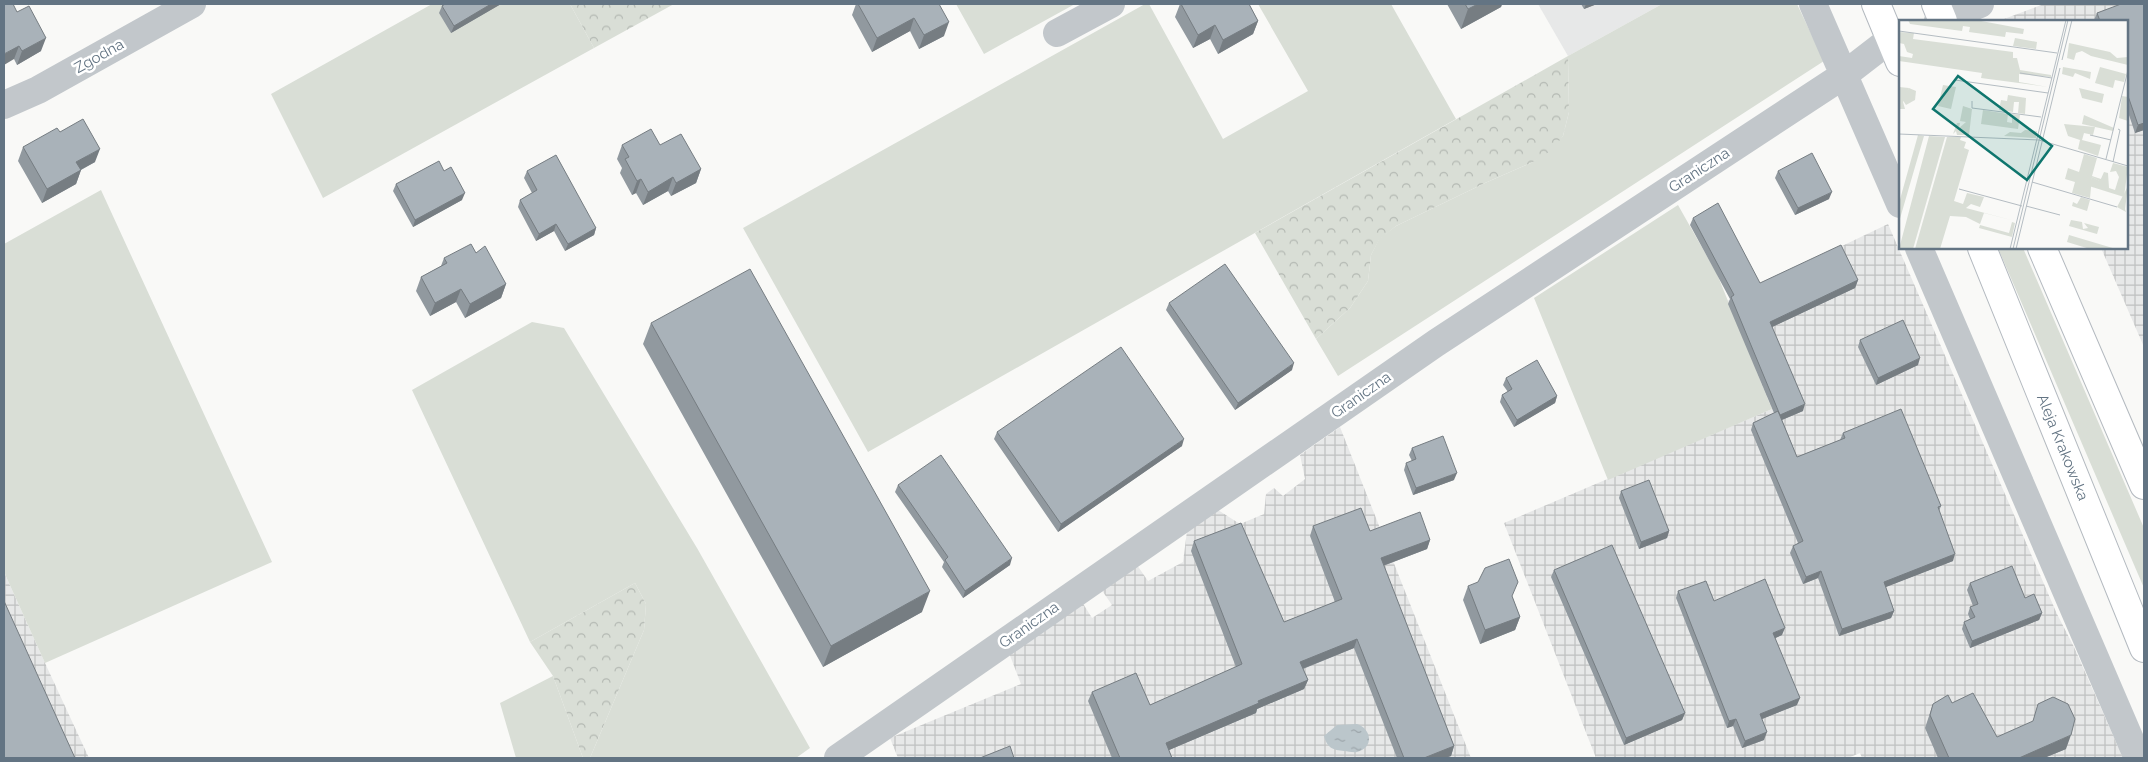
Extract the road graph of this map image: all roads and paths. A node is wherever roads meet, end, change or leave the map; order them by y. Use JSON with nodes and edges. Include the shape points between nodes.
{"nodes":[{"id":1,"x":192,"y":4,"type":"edge"},
{"id":2,"x":1111,"y":4,"type":"edge"},
{"id":3,"x":1813,"y":4,"type":"edge"},
{"id":4,"x":1876,"y":4,"type":"edge"},
{"id":5,"x":1980,"y":4,"type":"edge"},
{"id":6,"x":1940,"y":16,"type":"edge"},
{"id":7,"x":1057,"y":33,"type":"dead end"},
{"id":8,"x":1898,"y":47,"type":"edge"},
{"id":9,"x":1844,"y":75,"type":"junction"},
{"id":10,"x":4,"y":105,"type":"edge"},
{"id":11,"x":1899,"y":202,"type":"edge"},
{"id":12,"x":1919,"y":249,"type":"edge"},
{"id":13,"x":1982,"y":249,"type":"edge"},
{"id":14,"x":2042,"y":249,"type":"edge"},
{"id":15,"x":2144,"y":485,"type":"edge"},
{"id":16,"x":2144,"y":648,"type":"edge"},
{"id":17,"x":838,"y":758,"type":"edge"},
{"id":18,"x":2138,"y":758,"type":"edge"}],
"edges":[{"from":1,"to":10,"type":"street","name":"Zgodna","via":[[38,90]]},
{"from":2,"to":7,"type":"street"},
{"from":3,"to":9,"type":"street"},
{"from":4,"to":8,"type":"main road"},
{"from":5,"to":6,"type":"street"},
{"from":8,"to":9,"type":"street","name":"Graniczna","via":[[1879,48]]},
{"from":9,"to":11,"type":"street"},
{"from":9,"to":17,"type":"street","name":"Graniczna","via":[[1436,343]]},
{"from":12,"to":18,"type":"street"},
{"from":13,"to":16,"type":"main road","name":"Aleja Krakowska"},
{"from":14,"to":15,"type":"main road"}]}
